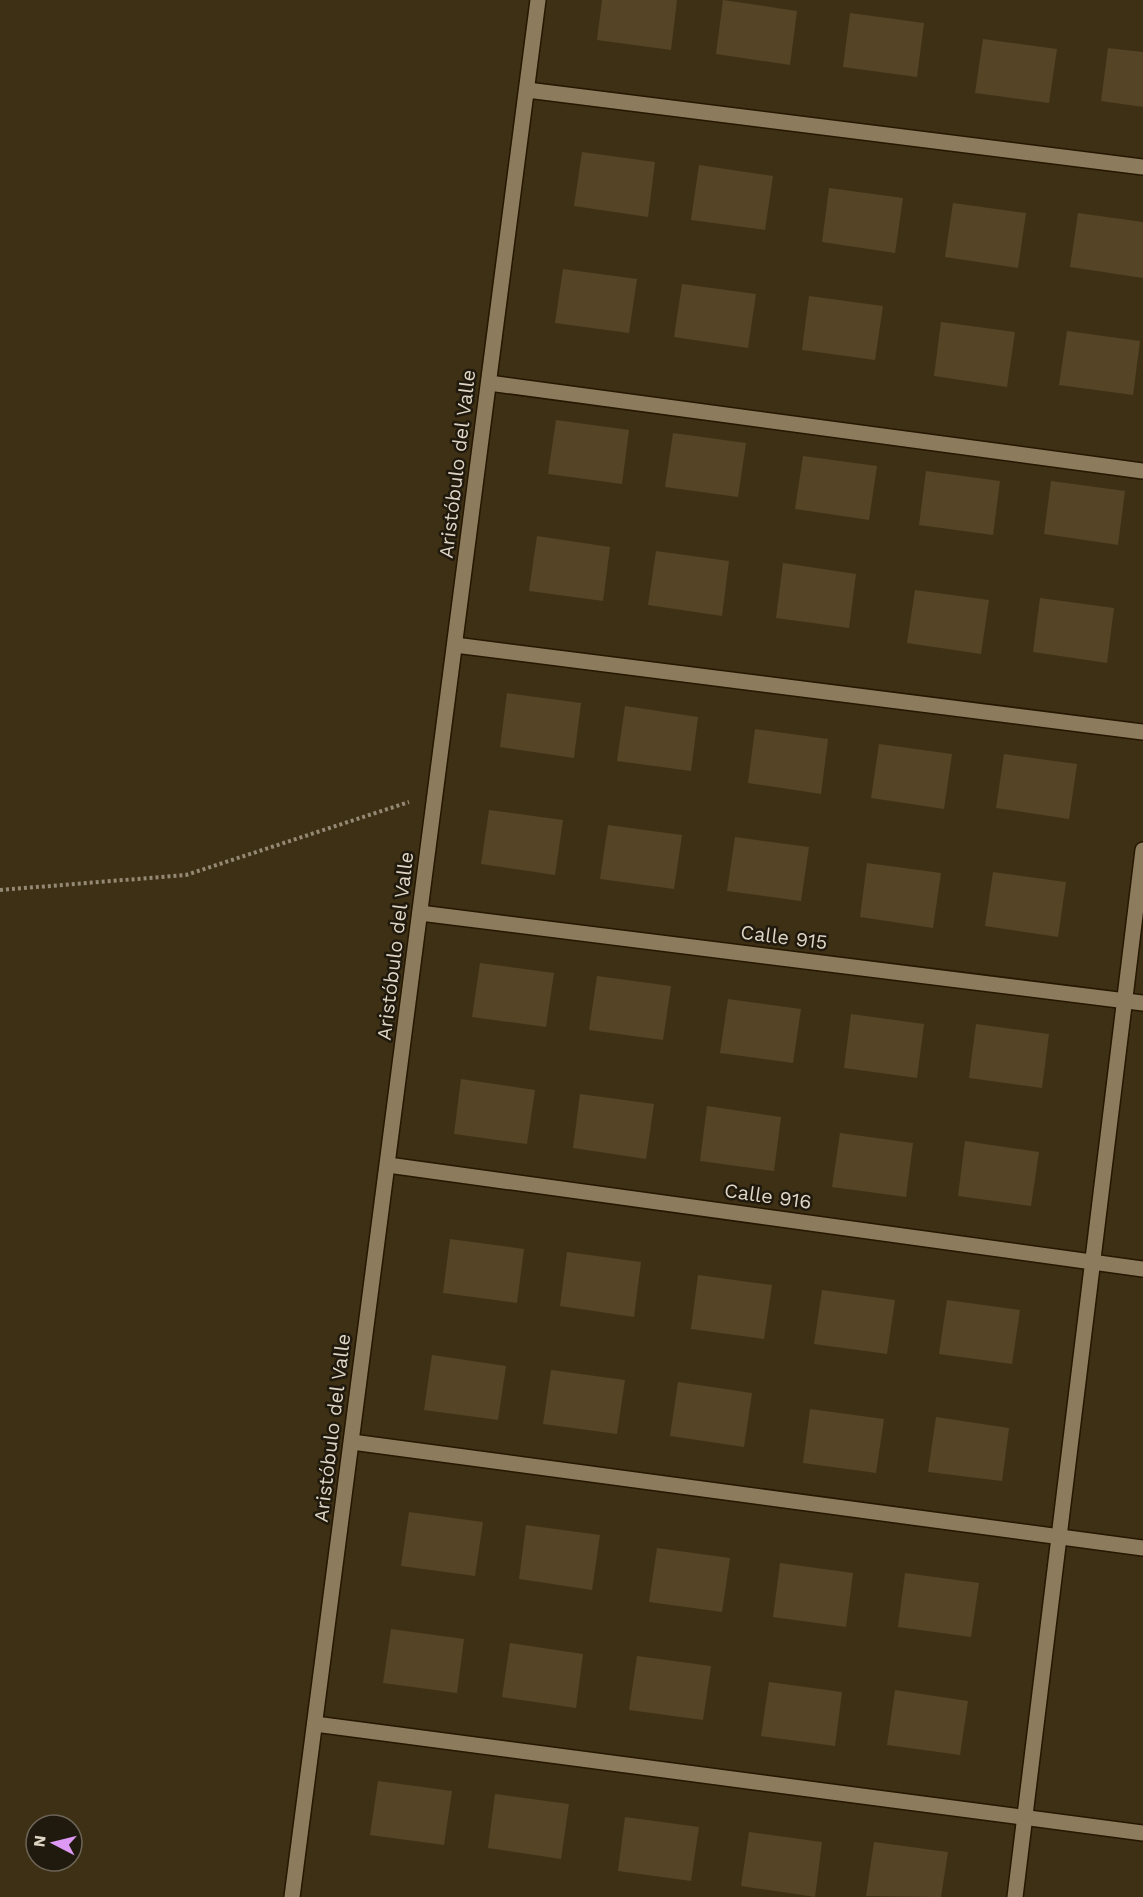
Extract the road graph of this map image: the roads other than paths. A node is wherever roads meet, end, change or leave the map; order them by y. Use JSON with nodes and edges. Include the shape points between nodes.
{"nodes":[{"id":1,"x":538,"y":0,"type":"edge"},
{"id":2,"x":526,"y":90,"type":"junction"},
{"id":3,"x":1143,"y":167,"type":"edge"},
{"id":4,"x":489,"y":383,"type":"junction"},
{"id":5,"x":1143,"y":471,"type":"edge"},
{"id":6,"x":455,"y":645,"type":"junction"},
{"id":7,"x":1143,"y":732,"type":"edge"},
{"id":8,"x":1143,"y":850,"type":"edge"},
{"id":9,"x":420,"y":913,"type":"junction"},
{"id":10,"x":1125,"y":1001,"type":"junction"},
{"id":11,"x":1143,"y":1003,"type":"edge"},
{"id":12,"x":388,"y":1165,"type":"junction"},
{"id":13,"x":1092,"y":1263,"type":"junction"},
{"id":14,"x":1143,"y":1269,"type":"edge"},
{"id":15,"x":352,"y":1442,"type":"junction"},
{"id":16,"x":1058,"y":1537,"type":"junction"},
{"id":17,"x":1143,"y":1548,"type":"edge"},
{"id":18,"x":315,"y":1724,"type":"junction"},
{"id":19,"x":1024,"y":1817,"type":"junction"},
{"id":20,"x":1143,"y":1833,"type":"edge"},
{"id":21,"x":292,"y":1897,"type":"edge"},
{"id":22,"x":1015,"y":1897,"type":"edge"}],
"edges":[{"from":1,"to":2,"type":"street","name":"Aristóbulo del Valle"},
{"from":2,"to":3,"type":"street"},
{"from":2,"to":4,"type":"street","name":"Aristóbulo del Valle"},
{"from":4,"to":5,"type":"street"},
{"from":4,"to":6,"type":"street","name":"Aristóbulo del Valle"},
{"from":6,"to":7,"type":"street"},
{"from":6,"to":9,"type":"street","name":"Aristóbulo del Valle"},
{"from":8,"to":10,"type":"street"},
{"from":9,"to":10,"type":"street","name":"Calle 915"},
{"from":9,"to":12,"type":"street","name":"Aristóbulo del Valle"},
{"from":10,"to":11,"type":"street","name":"Calle 915"},
{"from":10,"to":13,"type":"street"},
{"from":12,"to":13,"type":"street","name":"Calle 916"},
{"from":12,"to":15,"type":"street","name":"Aristóbulo del Valle"},
{"from":13,"to":14,"type":"street","name":"Calle 916"},
{"from":13,"to":16,"type":"street"},
{"from":15,"to":16,"type":"street"},
{"from":15,"to":18,"type":"street","name":"Aristóbulo del Valle"},
{"from":16,"to":17,"type":"street"},
{"from":16,"to":19,"type":"street"},
{"from":18,"to":19,"type":"street"},
{"from":18,"to":21,"type":"street","name":"Aristóbulo del Valle"},
{"from":19,"to":20,"type":"street"},
{"from":19,"to":22,"type":"street"}]}
